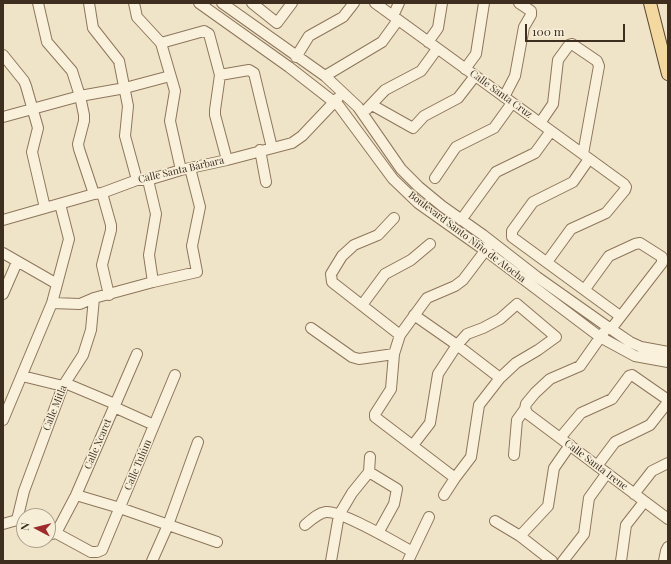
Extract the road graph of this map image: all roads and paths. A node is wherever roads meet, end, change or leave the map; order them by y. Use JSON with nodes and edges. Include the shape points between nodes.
{"nodes":[{"id":1,"x":38,"y":3,"type":"edge"},
{"id":2,"x":134,"y":3,"type":"edge"},
{"id":3,"x":199,"y":3,"type":"edge"},
{"id":4,"x":222,"y":3,"type":"edge"},
{"id":5,"x":252,"y":3,"type":"edge"},
{"id":6,"x":292,"y":3,"type":"edge"},
{"id":7,"x":354,"y":3,"type":"edge"},
{"id":8,"x":375,"y":3,"type":"edge"},
{"id":9,"x":399,"y":3,"type":"edge"},
{"id":10,"x":442,"y":3,"type":"edge"},
{"id":11,"x":484,"y":3,"type":"edge"},
{"id":12,"x":518,"y":3,"type":"edge"},
{"id":13,"x":650,"y":3,"type":"edge"},
{"id":14,"x":89,"y":5,"type":"edge"},
{"id":15,"x":238,"y":14,"type":"junction"},
{"id":16,"x":396,"y":18,"type":"junction"},
{"id":17,"x":231,"y":26,"type":"junction"},
{"id":18,"x":428,"y":42,"type":"junction"},
{"id":19,"x":161,"y":43,"type":"junction"},
{"id":20,"x":437,"y":49,"type":"junction"},
{"id":21,"x":3,"y":55,"type":"edge"},
{"id":22,"x":296,"y":57,"type":"junction"},
{"id":23,"x":466,"y":69,"type":"junction"},
{"id":24,"x":668,"y":74,"type":"edge"},
{"id":25,"x":220,"y":75,"type":"junction"},
{"id":26,"x":170,"y":76,"type":"junction"},
{"id":27,"x":325,"y":76,"type":"junction"},
{"id":28,"x":475,"y":76,"type":"junction"},
{"id":29,"x":125,"y":88,"type":"junction"},
{"id":30,"x":343,"y":93,"type":"junction"},
{"id":31,"x":80,"y":96,"type":"junction"},
{"id":32,"x":508,"y":100,"type":"junction"},
{"id":33,"x":334,"y":102,"type":"junction"},
{"id":34,"x":372,"y":105,"type":"junction"},
{"id":35,"x":32,"y":108,"type":"junction"},
{"id":36,"x":362,"y":113,"type":"junction"},
{"id":37,"x":3,"y":116,"type":"edge"},
{"id":38,"x":540,"y":123,"type":"junction"},
{"id":39,"x":551,"y":131,"type":"junction"},
{"id":40,"x":272,"y":148,"type":"junction"},
{"id":41,"x":260,"y":150,"type":"junction"},
{"id":42,"x":586,"y":156,"type":"junction"},
{"id":43,"x":227,"y":160,"type":"junction"},
{"id":44,"x":186,"y":169,"type":"junction"},
{"id":45,"x":435,"y":178,"type":"dead end"},
{"id":46,"x":142,"y":180,"type":"junction"},
{"id":47,"x":266,"y":182,"type":"dead end"},
{"id":48,"x":98,"y":193,"type":"junction"},
{"id":49,"x":60,"y":204,"type":"junction"},
{"id":50,"x":45,"y":208,"type":"junction"},
{"id":51,"x":394,"y":218,"type":"dead end"},
{"id":52,"x":3,"y":220,"type":"edge"},
{"id":53,"x":461,"y":220,"type":"junction"},
{"id":54,"x":492,"y":242,"type":"junction"},
{"id":55,"x":430,"y":244,"type":"dead end"},
{"id":56,"x":484,"y":251,"type":"junction"},
{"id":57,"x":3,"y":253,"type":"edge"},
{"id":58,"x":17,"y":262,"type":"junction"},
{"id":59,"x":547,"y":262,"type":"junction"},
{"id":60,"x":153,"y":282,"type":"junction"},
{"id":61,"x":58,"y":284,"type":"junction"},
{"id":62,"x":585,"y":289,"type":"junction"},
{"id":63,"x":3,"y":294,"type":"edge"},
{"id":64,"x":109,"y":295,"type":"junction"},
{"id":65,"x":94,"y":298,"type":"junction"},
{"id":66,"x":52,"y":303,"type":"junction"},
{"id":67,"x":362,"y":305,"type":"junction"},
{"id":68,"x":414,"y":315,"type":"junction"},
{"id":69,"x":620,"y":316,"type":"junction"},
{"id":70,"x":311,"y":328,"type":"dead end"},
{"id":71,"x":609,"y":328,"type":"junction"},
{"id":72,"x":400,"y":335,"type":"junction"},
{"id":73,"x":600,"y":337,"type":"junction"},
{"id":74,"x":457,"y":345,"type":"junction"},
{"id":75,"x":668,"y":352,"type":"edge"},
{"id":76,"x":137,"y":354,"type":"dead end"},
{"id":77,"x":394,"y":354,"type":"junction"},
{"id":78,"x":668,"y":362,"type":"edge"},
{"id":79,"x":175,"y":375,"type":"dead end"},
{"id":80,"x":22,"y":376,"type":"junction"},
{"id":81,"x":500,"y":378,"type":"junction"},
{"id":82,"x":64,"y":385,"type":"junction"},
{"id":83,"x":668,"y":401,"type":"edge"},
{"id":84,"x":114,"y":406,"type":"junction"},
{"id":85,"x":526,"y":409,"type":"junction"},
{"id":86,"x":3,"y":420,"type":"edge"},
{"id":87,"x":154,"y":426,"type":"junction"},
{"id":88,"x":560,"y":438,"type":"junction"},
{"id":89,"x":198,"y":442,"type":"dead end"},
{"id":90,"x":413,"y":445,"type":"junction"},
{"id":91,"x":570,"y":445,"type":"junction"},
{"id":92,"x":514,"y":455,"type":"dead end"},
{"id":93,"x":370,"y":457,"type":"dead end"},
{"id":94,"x":668,"y":463,"type":"edge"},
{"id":95,"x":597,"y":466,"type":"junction"},
{"id":96,"x":369,"y":472,"type":"junction"},
{"id":97,"x":607,"y":473,"type":"junction"},
{"id":98,"x":455,"y":478,"type":"junction"},
{"id":99,"x":634,"y":494,"type":"junction"},
{"id":100,"x":76,"y":495,"type":"junction"},
{"id":101,"x":444,"y":495,"type":"dead end"},
{"id":102,"x":644,"y":502,"type":"junction"},
{"id":103,"x":22,"y":508,"type":"edge"},
{"id":104,"x":120,"y":508,"type":"junction"},
{"id":105,"x":339,"y":515,"type":"junction"},
{"id":106,"x":429,"y":517,"type":"dead end"},
{"id":107,"x":668,"y":519,"type":"edge"},
{"id":108,"x":495,"y":521,"type":"dead end"},
{"id":109,"x":16,"y":523,"type":"edge"},
{"id":110,"x":3,"y":524,"type":"edge"},
{"id":111,"x":168,"y":525,"type":"junction"},
{"id":112,"x":305,"y":526,"type":"dead end"},
{"id":113,"x":56,"y":528,"type":"edge"},
{"id":114,"x":378,"y":532,"type":"junction"},
{"id":115,"x":56,"y":536,"type":"edge"},
{"id":116,"x":520,"y":536,"type":"junction"},
{"id":117,"x":217,"y":542,"type":"dead end"},
{"id":118,"x":668,"y":548,"type":"edge"},
{"id":119,"x":409,"y":556,"type":"edge"},
{"id":120,"x":152,"y":561,"type":"edge"},
{"id":121,"x":331,"y":561,"type":"edge"},
{"id":122,"x":552,"y":561,"type":"edge"},
{"id":123,"x":563,"y":561,"type":"edge"},
{"id":124,"x":620,"y":561,"type":"edge"},
{"id":125,"x":664,"y":561,"type":"edge"}],
"edges":[{"from":1,"to":31,"type":"street","via":[[47,42],[72,71]]},
{"from":2,"to":19,"type":"street","via":[[137,17]]},
{"from":3,"to":17,"type":"street","name":"Boulevard Santo Niño de Atocha"},
{"from":4,"to":15,"type":"street","name":"Boulevard Santo Niño de Atocha"},
{"from":5,"to":6,"type":"street","via":[[277,23]]},
{"from":7,"to":22,"type":"street","via":[[343,17],[309,36]]},
{"from":8,"to":16,"type":"street","name":"Calle Santa Cruz"},
{"from":9,"to":16,"type":"street"},
{"from":10,"to":18,"type":"street","via":[[438,28]]},
{"from":11,"to":23,"type":"street","via":[[476,54]]},
{"from":12,"to":32,"type":"street","via":[[532,13],[524,27]]},
{"from":13,"to":24,"type":"main road"},
{"from":14,"to":29,"type":"street","via":[[93,28],[119,61]]},
{"from":15,"to":17,"type":"street"},
{"from":15,"to":22,"type":"street","name":"Boulevard Santo Niño de Atocha"},
{"from":16,"to":18,"type":"street","name":"Calle Santa Cruz"},
{"from":16,"to":27,"type":"street","via":[[382,42]]},
{"from":17,"to":33,"type":"street","name":"Boulevard Santo Niño de Atocha"},
{"from":18,"to":20,"type":"street","name":"Calle Santa Cruz"},
{"from":19,"to":25,"type":"street","via":[[207,32]]},
{"from":19,"to":26,"type":"street"},
{"from":20,"to":23,"type":"street","name":"Calle Santa Cruz"},
{"from":20,"to":34,"type":"street","via":[[421,71],[385,90]]},
{"from":21,"to":35,"type":"street","via":[[24,81]]},
{"from":22,"to":27,"type":"street","name":"Boulevard Santo Niño de Atocha"},
{"from":23,"to":28,"type":"street","name":"Calle Santa Cruz"},
{"from":25,"to":40,"type":"street","via":[[249,70],[254,73]]},
{"from":25,"to":43,"type":"street","via":[[215,110]]},
{"from":26,"to":29,"type":"street"},
{"from":26,"to":44,"type":"street","via":[[175,91],[170,121]]},
{"from":27,"to":30,"type":"street","name":"Boulevard Santo Niño de Atocha"},
{"from":28,"to":32,"type":"street","name":"Calle Santa Cruz"},
{"from":28,"to":34,"type":"street","via":[[458,98],[424,116],[412,128]]},
{"from":29,"to":31,"type":"street"},
{"from":29,"to":46,"type":"street","via":[[128,106],[125,136]]},
{"from":30,"to":33,"type":"street","name":"Calle Santa Bárbara"},
{"from":30,"to":36,"type":"street","name":"Boulevard Santo Niño de Atocha"},
{"from":31,"to":35,"type":"street"},
{"from":31,"to":48,"type":"street","via":[[84,121],[78,144]]},
{"from":32,"to":38,"type":"street","name":"Calle Santa Cruz"},
{"from":32,"to":45,"type":"street","via":[[494,128],[456,147]]},
{"from":33,"to":40,"type":"street","name":"Calle Santa Bárbara","via":[[302,136],[292,143]]},
{"from":33,"to":56,"type":"street","name":"Boulevard Santo Niño de Atocha","via":[[393,179],[418,203]]},
{"from":34,"to":36,"type":"street"},
{"from":35,"to":37,"type":"street"},
{"from":35,"to":50,"type":"street","via":[[38,131],[32,152]]},
{"from":36,"to":53,"type":"street","name":"Boulevard Santo Niño de Atocha","via":[[401,169],[419,187]]},
{"from":38,"to":39,"type":"street","name":"Calle Santa Cruz"},
{"from":38,"to":42,"type":"street","via":[[553,104],[558,60],[570,44],[597,60],[600,66]]},
{"from":39,"to":42,"type":"street","name":"Calle Santa Cruz"},
{"from":39,"to":53,"type":"street","via":[[535,152],[496,172]]},
{"from":40,"to":41,"type":"street","name":"Calle Santa Bárbara"},
{"from":41,"to":43,"type":"street","name":"Calle Santa Bárbara"},
{"from":41,"to":47,"type":"street"},
{"from":42,"to":59,"type":"street","via":[[573,182],[533,202],[512,231],[512,236]]},
{"from":42,"to":59,"type":"street","name":"Calle Santa Cruz","via":[[624,184],[625,190],[606,213],[571,229]]},
{"from":43,"to":44,"type":"street","name":"Calle Santa Bárbara"},
{"from":44,"to":46,"type":"street","name":"Calle Santa Bárbara"},
{"from":44,"to":60,"type":"street","via":[[200,207],[192,246],[197,272]]},
{"from":46,"to":48,"type":"street","name":"Calle Santa Bárbara"},
{"from":46,"to":60,"type":"street","via":[[156,214],[149,255]]},
{"from":48,"to":49,"type":"street","name":"Calle Santa Bárbara"},
{"from":48,"to":64,"type":"street","via":[[111,230],[102,265]]},
{"from":49,"to":50,"type":"street","name":"Calle Santa Bárbara"},
{"from":49,"to":61,"type":"street","via":[[69,239]]},
{"from":50,"to":52,"type":"street","name":"Calle Santa Bárbara"},
{"from":51,"to":67,"type":"street","via":[[378,235],[354,245],[342,256],[331,274],[332,282]]},
{"from":53,"to":54,"type":"street","name":"Boulevard Santo Niño de Atocha"},
{"from":54,"to":56,"type":"street"},
{"from":54,"to":71,"type":"street","name":"Boulevard Santo Niño de Atocha"},
{"from":55,"to":67,"type":"street","via":[[411,260],[385,274]]},
{"from":56,"to":68,"type":"street","via":[[463,280],[427,298]]},
{"from":56,"to":73,"type":"street","name":"Boulevard Santo Niño de Atocha"},
{"from":57,"to":58,"type":"street"},
{"from":58,"to":61,"type":"street"},
{"from":58,"to":63,"type":"street"},
{"from":59,"to":62,"type":"street"},
{"from":60,"to":64,"type":"street"},
{"from":61,"to":66,"type":"street"},
{"from":62,"to":69,"type":"street"},
{"from":62,"to":69,"type":"street","via":[[609,256],[636,244],[640,243],[662,257],[662,263]]},
{"from":64,"to":65,"type":"street"},
{"from":65,"to":66,"type":"street","via":[[80,304]]},
{"from":65,"to":82,"type":"street","name":"Calle Mitla","via":[[91,330],[83,355]]},
{"from":66,"to":80,"type":"street"},
{"from":67,"to":72,"type":"street"},
{"from":68,"to":72,"type":"street"},
{"from":68,"to":74,"type":"street"},
{"from":69,"to":71,"type":"street"},
{"from":70,"to":77,"type":"street","via":[[352,357]]},
{"from":71,"to":73,"type":"street"},
{"from":71,"to":75,"type":"street","name":"Boulevard Santo Niño de Atocha","via":[[641,347]]},
{"from":72,"to":77,"type":"street"},
{"from":73,"to":78,"type":"street","name":"Boulevard Santo Niño de Atocha","via":[[636,356]]},
{"from":73,"to":85,"type":"street","via":[[580,366],[550,379],[526,404]]},
{"from":74,"to":81,"type":"street"},
{"from":74,"to":81,"type":"street","via":[[467,334],[500,319],[517,304],[556,337],[516,363]]},
{"from":74,"to":90,"type":"street","via":[[438,374],[430,423]]},
{"from":76,"to":84,"type":"street","name":"Calle Xcaret"},
{"from":77,"to":90,"type":"street","via":[[391,390],[375,417]]},
{"from":79,"to":87,"type":"street","name":"Calle Tulúm"},
{"from":80,"to":82,"type":"street"},
{"from":80,"to":86,"type":"street"},
{"from":81,"to":98,"type":"street","via":[[479,406],[471,457]]},
{"from":82,"to":84,"type":"street"},
{"from":82,"to":103,"type":"street","name":"Calle Mitla","via":[[24,491]]},
{"from":83,"to":88,"type":"street","via":[[632,375],[629,376],[612,399],[581,413]]},
{"from":83,"to":95,"type":"street","via":[[650,425],[615,442]]},
{"from":84,"to":87,"type":"street"},
{"from":84,"to":100,"type":"street","name":"Calle Xcaret"},
{"from":85,"to":88,"type":"street","name":"Calle Santa Irene","via":[[528,414]]},
{"from":85,"to":92,"type":"street","via":[[517,420]]},
{"from":87,"to":104,"type":"street","name":"Calle Tulúm"},
{"from":88,"to":91,"type":"street","name":"Calle Santa Irene"},
{"from":89,"to":111,"type":"street"},
{"from":90,"to":98,"type":"street"},
{"from":91,"to":95,"type":"street","name":"Calle Santa Irene"},
{"from":91,"to":116,"type":"street","via":[[554,468],[548,506]]},
{"from":93,"to":96,"type":"street"},
{"from":94,"to":99,"type":"street","via":[[652,471]]},
{"from":95,"to":97,"type":"street","name":"Calle Santa Irene"},
{"from":96,"to":105,"type":"street"},
{"from":96,"to":114,"type":"street","via":[[397,489],[394,504]]},
{"from":97,"to":99,"type":"street","name":"Calle Santa Irene"},
{"from":97,"to":123,"type":"street","via":[[589,498],[584,534]]},
{"from":98,"to":101,"type":"street"},
{"from":99,"to":102,"type":"street","name":"Calle Santa Irene"},
{"from":100,"to":104,"type":"street"},
{"from":100,"to":113,"type":"street","name":"Calle Xcaret"},
{"from":102,"to":107,"type":"street","name":"Calle Santa Irene"},
{"from":102,"to":124,"type":"street","via":[[626,525]]},
{"from":104,"to":111,"type":"street"},
{"from":104,"to":115,"type":"street","name":"Calle Tulúm","via":[[102,550],[91,552]]},
{"from":105,"to":112,"type":"street","via":[[327,512],[319,514]]},
{"from":105,"to":114,"type":"street"},
{"from":105,"to":121,"type":"street"},
{"from":106,"to":119,"type":"street"},
{"from":108,"to":116,"type":"street"},
{"from":109,"to":110,"type":"street"},
{"from":111,"to":117,"type":"street"},
{"from":111,"to":120,"type":"street"},
{"from":114,"to":119,"type":"street"},
{"from":116,"to":122,"type":"street"},
{"from":118,"to":125,"type":"street"}]}
